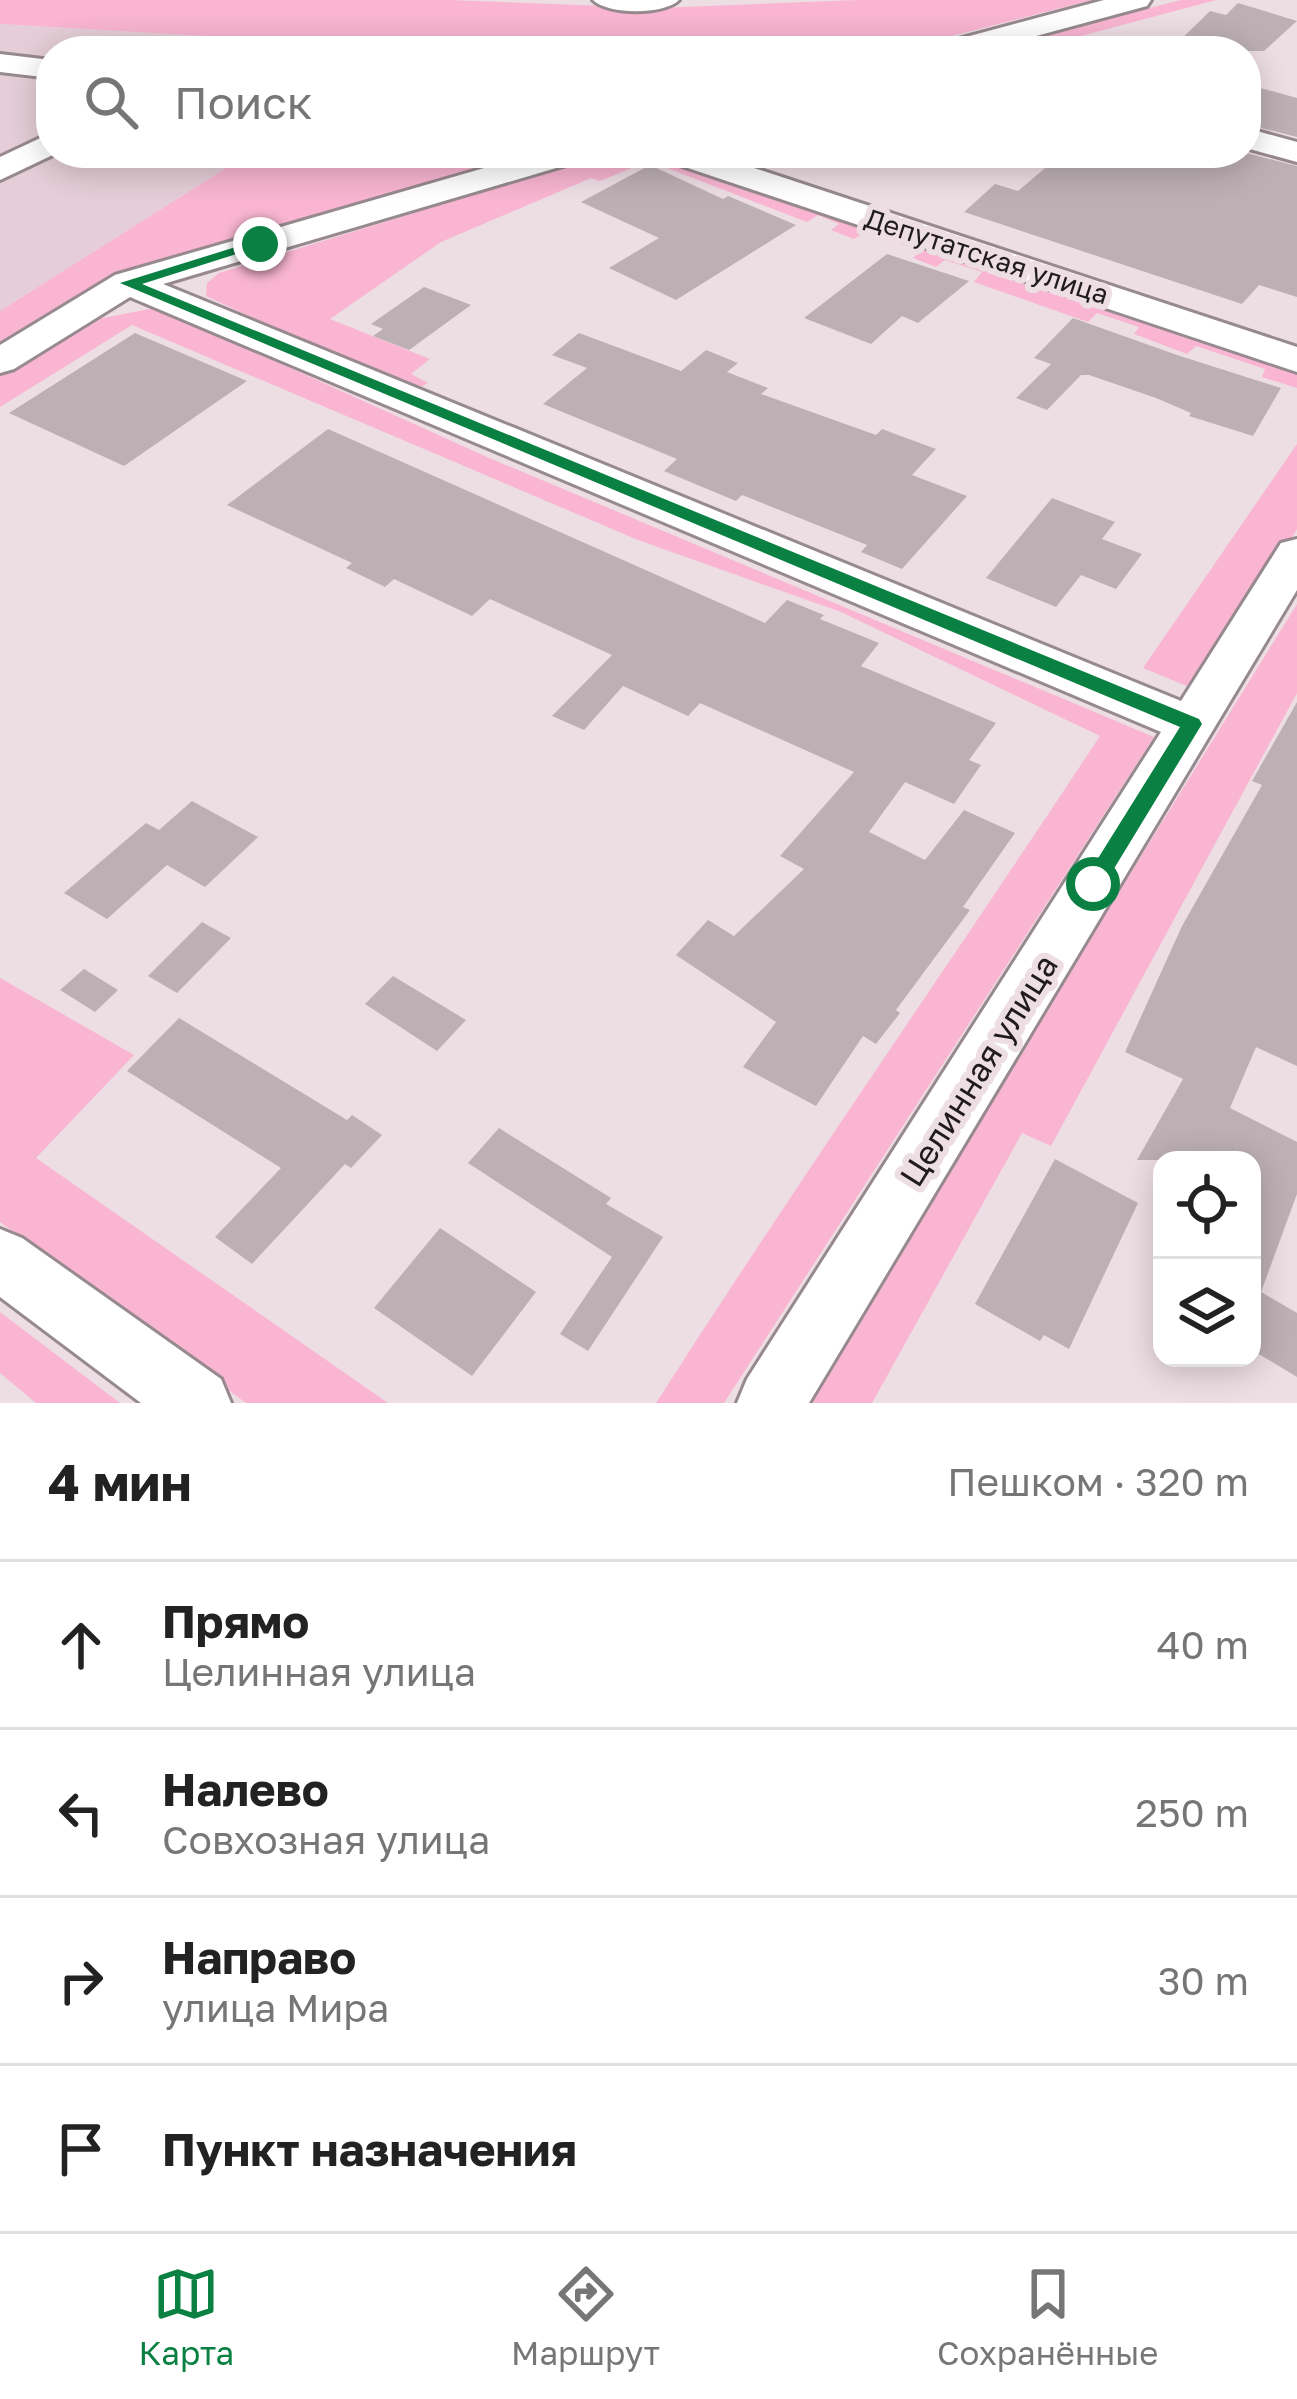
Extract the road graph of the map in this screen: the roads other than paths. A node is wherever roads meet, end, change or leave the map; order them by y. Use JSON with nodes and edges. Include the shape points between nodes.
{"nodes":[{"id":1,"x":607,"y":0,"type":"edge"},
{"id":2,"x":665,"y":0,"type":"edge"},
{"id":3,"x":1137,"y":0,"type":"edge"},
{"id":4,"x":1003,"y":36,"type":"edge"},
{"id":5,"x":0,"y":63,"type":"edge"},
{"id":6,"x":36,"y":67,"type":"edge"},
{"id":7,"x":1261,"y":142,"type":"edge"},
{"id":8,"x":36,"y":151,"type":"edge"},
{"id":9,"x":1297,"y":152,"type":"edge"},
{"id":10,"x":520,"y":168,"type":"edge"},
{"id":11,"x":721,"y":168,"type":"edge"},
{"id":12,"x":0,"y":170,"type":"edge"},
{"id":13,"x":128,"y":283,"type":"junction"},
{"id":14,"x":1297,"y":360,"type":"edge"},
{"id":15,"x":0,"y":362,"type":"edge"},
{"id":16,"x":1297,"y":553,"type":"edge"},
{"id":17,"x":1192,"y":724,"type":"junction"},
{"id":18,"x":0,"y":1259,"type":"edge"},
{"id":19,"x":197,"y":1403,"type":"edge"},
{"id":20,"x":772,"y":1403,"type":"edge"}],
"edges":[{"from":1,"to":2,"type":"street"},
{"from":3,"to":4,"type":"street"},
{"from":5,"to":6,"type":"street"},
{"from":7,"to":9,"type":"street"},
{"from":8,"to":12,"type":"street"},
{"from":10,"to":13,"type":"street"},
{"from":11,"to":14,"type":"street","name":"Депутатская улица"},
{"from":13,"to":15,"type":"street"},
{"from":13,"to":17,"type":"street"},
{"from":16,"to":17,"type":"street","name":"Целинная улица"},
{"from":17,"to":20,"type":"street","name":"Целинная улица"},
{"from":18,"to":19,"type":"street"}]}
